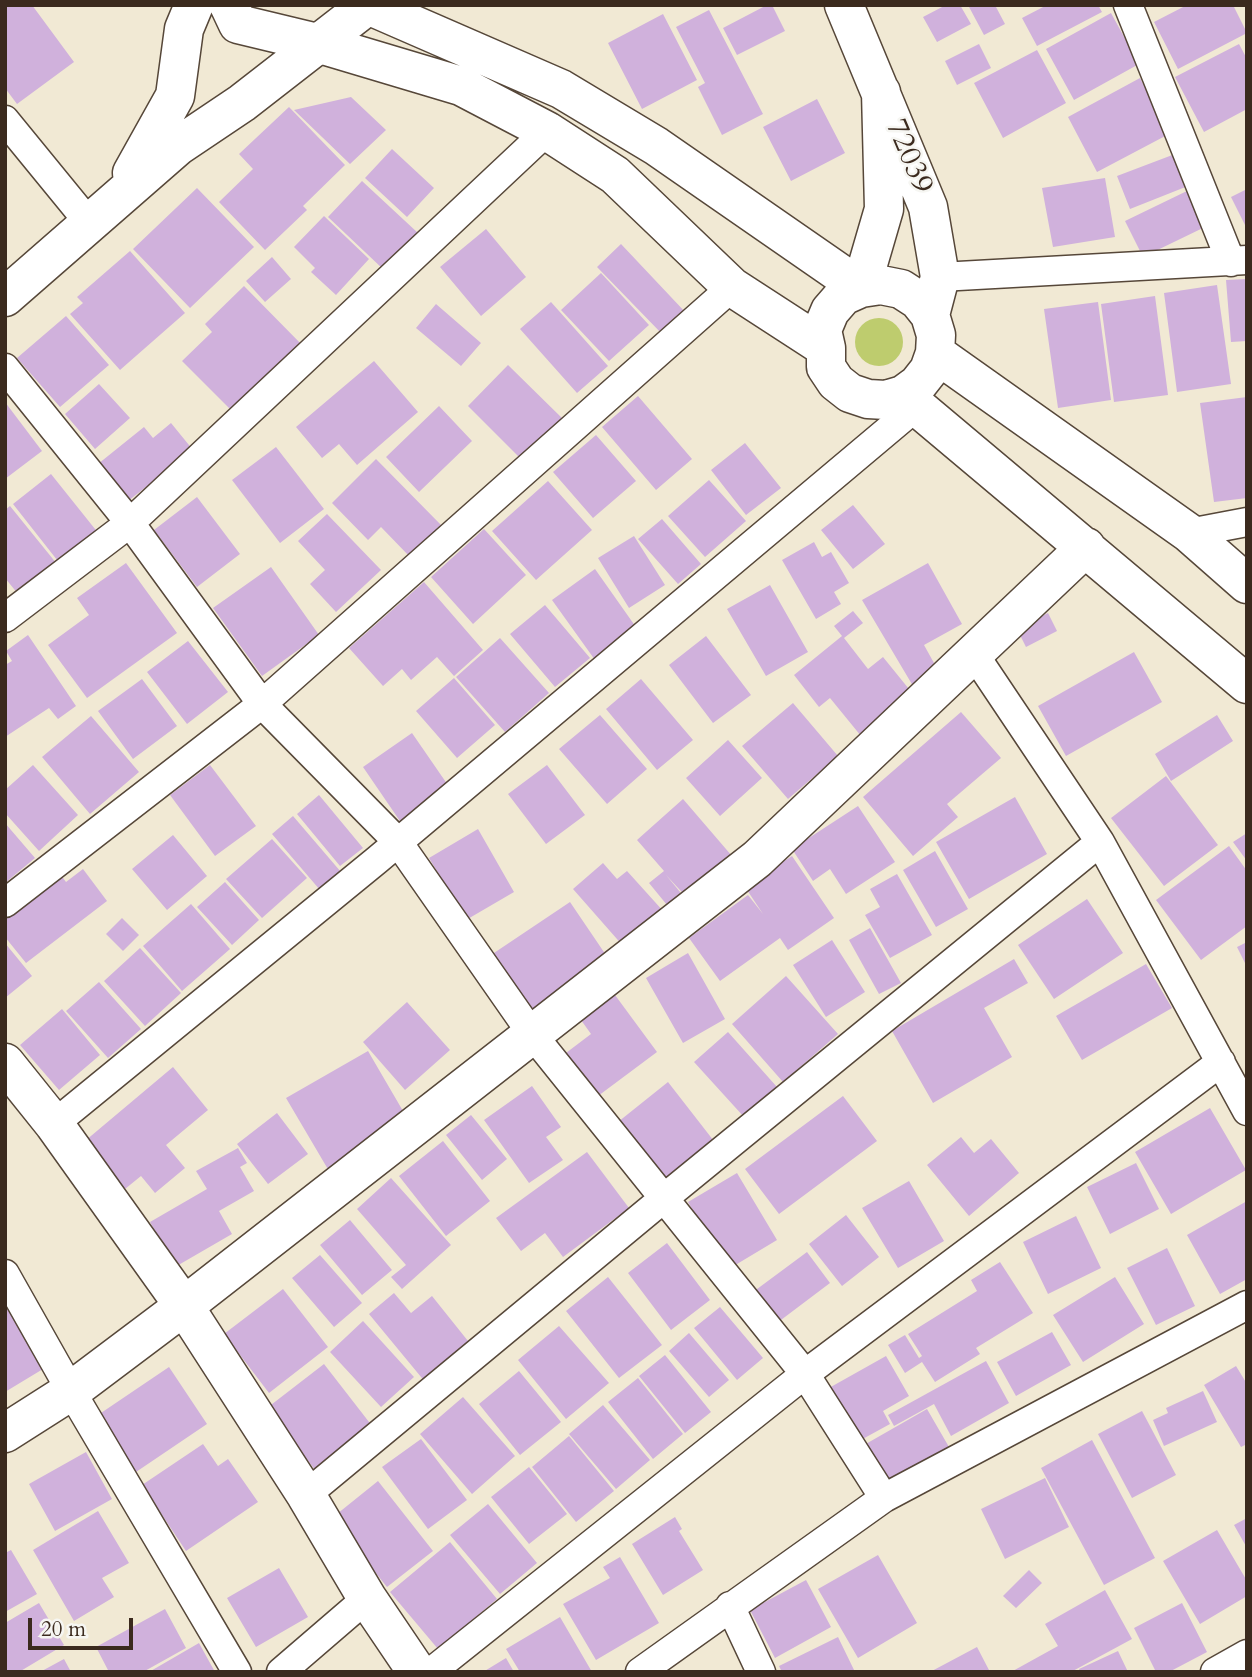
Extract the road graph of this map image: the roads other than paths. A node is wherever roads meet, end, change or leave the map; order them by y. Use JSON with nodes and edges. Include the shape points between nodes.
{"nodes":[{"id":1,"x":194,"y":5,"type":"edge"},
{"id":2,"x":229,"y":5,"type":"edge"},
{"id":3,"x":368,"y":5,"type":"edge"},
{"id":4,"x":845,"y":5,"type":"edge"},
{"id":5,"x":1128,"y":5,"type":"edge"},
{"id":6,"x":317,"y":43,"type":"junction"},
{"id":7,"x":881,"y":93,"type":"junction"},
{"id":8,"x":5,"y":120,"type":"edge"},
{"id":9,"x":547,"y":131,"type":"junction"},
{"id":10,"x":103,"y":213,"type":"junction"},
{"id":11,"x":1239,"y":261,"type":"edge"},
{"id":12,"x":940,"y":277,"type":"junction"},
{"id":13,"x":732,"y":287,"type":"junction"},
{"id":14,"x":861,"y":288,"type":"junction"},
{"id":15,"x":5,"y":297,"type":"edge"},
{"id":16,"x":930,"y":315,"type":"junction"},
{"id":17,"x":826,"y":348,"type":"junction"},
{"id":18,"x":935,"y":353,"type":"junction"},
{"id":19,"x":5,"y":368,"type":"edge"},
{"id":20,"x":910,"y":401,"type":"junction"},
{"id":21,"x":1247,"y":522,"type":"edge"},
{"id":22,"x":130,"y":523,"type":"junction"},
{"id":23,"x":1189,"y":533,"type":"junction"},
{"id":24,"x":1086,"y":547,"type":"junction"},
{"id":25,"x":1247,"y":584,"type":"edge"},
{"id":26,"x":5,"y":618,"type":"edge"},
{"id":27,"x":974,"y":654,"type":"junction"},
{"id":28,"x":1247,"y":684,"type":"edge"},
{"id":29,"x":262,"y":704,"type":"junction"},
{"id":30,"x":398,"y":842,"type":"junction"},
{"id":31,"x":1100,"y":842,"type":"junction"},
{"id":32,"x":5,"y":903,"type":"edge"},
{"id":33,"x":532,"y":1034,"type":"junction"},
{"id":34,"x":1221,"y":1062,"type":"junction"},
{"id":35,"x":5,"y":1063,"type":"edge"},
{"id":36,"x":1247,"y":1111,"type":"edge"},
{"id":37,"x":54,"y":1124,"type":"junction"},
{"id":38,"x":663,"y":1199,"type":"junction"},
{"id":39,"x":5,"y":1274,"type":"edge"},
{"id":40,"x":1247,"y":1305,"type":"edge"},
{"id":41,"x":184,"y":1306,"type":"junction"},
{"id":42,"x":805,"y":1374,"type":"junction"},
{"id":43,"x":71,"y":1391,"type":"junction"},
{"id":44,"x":5,"y":1433,"type":"edge"},
{"id":45,"x":306,"y":1495,"type":"junction"},
{"id":46,"x":884,"y":1498,"type":"junction"},
{"id":47,"x":367,"y":1598,"type":"junction"},
{"id":48,"x":730,"y":1606,"type":"junction"},
{"id":49,"x":1247,"y":1654,"type":"edge"},
{"id":50,"x":237,"y":1672,"type":"edge"},
{"id":51,"x":281,"y":1672,"type":"edge"},
{"id":52,"x":417,"y":1672,"type":"edge"},
{"id":53,"x":431,"y":1672,"type":"edge"},
{"id":54,"x":640,"y":1672,"type":"edge"},
{"id":55,"x":761,"y":1672,"type":"edge"},
{"id":56,"x":1215,"y":1672,"type":"edge"}],
"edges":[{"from":1,"to":10,"type":"main road","via":[[184,29],[174,96]]},
{"from":2,"to":6,"type":"main road","via":[[238,24]]},
{"from":3,"to":6,"type":"main road"},
{"from":3,"to":14,"type":"main road","via":[[561,89],[656,146]]},
{"from":4,"to":7,"type":"main road","name":"72039"},
{"from":5,"to":11,"type":"street"},
{"from":6,"to":9,"type":"main road","via":[[461,86]]},
{"from":6,"to":10,"type":"main road","via":[[242,103],[178,146]]},
{"from":7,"to":12,"type":"main road","name":"72039","via":[[928,207]]},
{"from":7,"to":14,"type":"main road","via":[[884,209]]},
{"from":8,"to":10,"type":"street"},
{"from":9,"to":13,"type":"main road","via":[[615,175]]},
{"from":9,"to":22,"type":"street"},
{"from":10,"to":15,"type":"main road"},
{"from":11,"to":12,"type":"street"},
{"from":12,"to":16,"type":"main road","name":"72039"},
{"from":13,"to":17,"type":"main road"},
{"from":13,"to":29,"type":"street"},
{"from":14,"to":16,"type":"main road","via":[[901,289]]},
{"from":14,"to":17,"type":"main road","via":[[843,296],[830,311],[822,330]]},
{"from":16,"to":18,"type":"main road"},
{"from":17,"to":20,"type":"main road","via":[[826,367],[836,383],[850,393],[868,400]]},
{"from":18,"to":20,"type":"main road"},
{"from":18,"to":23,"type":"main road"},
{"from":19,"to":22,"type":"street"},
{"from":20,"to":24,"type":"main road"},
{"from":20,"to":30,"type":"street"},
{"from":21,"to":23,"type":"street"},
{"from":22,"to":26,"type":"street"},
{"from":22,"to":29,"type":"street"},
{"from":23,"to":25,"type":"main road"},
{"from":24,"to":27,"type":"main road"},
{"from":24,"to":28,"type":"main road"},
{"from":27,"to":31,"type":"street"},
{"from":27,"to":33,"type":"main road","via":[[757,859]]},
{"from":29,"to":30,"type":"street"},
{"from":29,"to":32,"type":"street"},
{"from":30,"to":33,"type":"street"},
{"from":30,"to":37,"type":"street"},
{"from":31,"to":34,"type":"street"},
{"from":31,"to":38,"type":"street"},
{"from":33,"to":38,"type":"street"},
{"from":33,"to":41,"type":"main road"},
{"from":34,"to":36,"type":"street"},
{"from":34,"to":42,"type":"street"},
{"from":35,"to":37,"type":"main road"},
{"from":37,"to":41,"type":"main road"},
{"from":38,"to":42,"type":"street"},
{"from":38,"to":45,"type":"street"},
{"from":39,"to":43,"type":"street"},
{"from":40,"to":46,"type":"street"},
{"from":41,"to":43,"type":"main road"},
{"from":41,"to":45,"type":"main road"},
{"from":42,"to":46,"type":"street"},
{"from":42,"to":53,"type":"street"},
{"from":43,"to":44,"type":"main road"},
{"from":43,"to":50,"type":"street"},
{"from":45,"to":47,"type":"main road"},
{"from":46,"to":48,"type":"street"},
{"from":47,"to":51,"type":"street"},
{"from":47,"to":52,"type":"main road"},
{"from":48,"to":54,"type":"street"},
{"from":48,"to":55,"type":"street"},
{"from":49,"to":56,"type":"street"}]}
